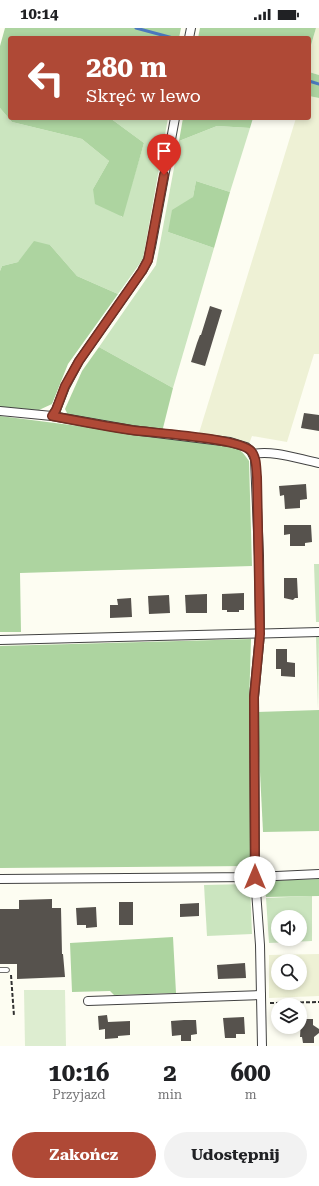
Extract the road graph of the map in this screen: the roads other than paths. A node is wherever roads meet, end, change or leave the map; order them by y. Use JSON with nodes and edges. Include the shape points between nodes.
{"nodes":[{"id":1,"x":175,"y":120,"type":"edge"},
{"id":2,"x":0,"y":411,"type":"edge"},
{"id":3,"x":52,"y":416,"type":"junction"},
{"id":4,"x":253,"y":454,"type":"junction"},
{"id":5,"x":319,"y":464,"type":"edge"},
{"id":6,"x":319,"y":632,"type":"edge"},
{"id":7,"x":260,"y":634,"type":"junction"},
{"id":8,"x":0,"y":640,"type":"edge"},
{"id":9,"x":319,"y":874,"type":"edge"},
{"id":10,"x":255,"y":877,"type":"junction"},
{"id":11,"x":0,"y":879,"type":"edge"},
{"id":12,"x":0,"y":970,"type":"edge"},
{"id":13,"x":7,"y":970,"type":"road end"},
{"id":14,"x":260,"y":999,"type":"junction"},
{"id":15,"x":88,"y":1001,"type":"dead end"},
{"id":16,"x":262,"y":1046,"type":"edge"}],
"edges":[{"from":1,"to":3,"type":"street","via":[[148,260],[79,361]]},
{"from":2,"to":3,"type":"street"},
{"from":3,"to":4,"type":"street","via":[[132,430],[230,442],[246,447]]},
{"from":4,"to":5,"type":"street","via":[[270,453]]},
{"from":4,"to":7,"type":"street","via":[[257,477]]},
{"from":6,"to":7,"type":"street"},
{"from":7,"to":8,"type":"street"},
{"from":7,"to":10,"type":"street","via":[[254,697]]},
{"from":9,"to":10,"type":"street"},
{"from":10,"to":11,"type":"street"},
{"from":10,"to":14,"type":"street","via":[[260,945]]},
{"from":12,"to":13,"type":"lane"},
{"from":14,"to":15,"type":"street"},
{"from":14,"to":16,"type":"street"}]}
